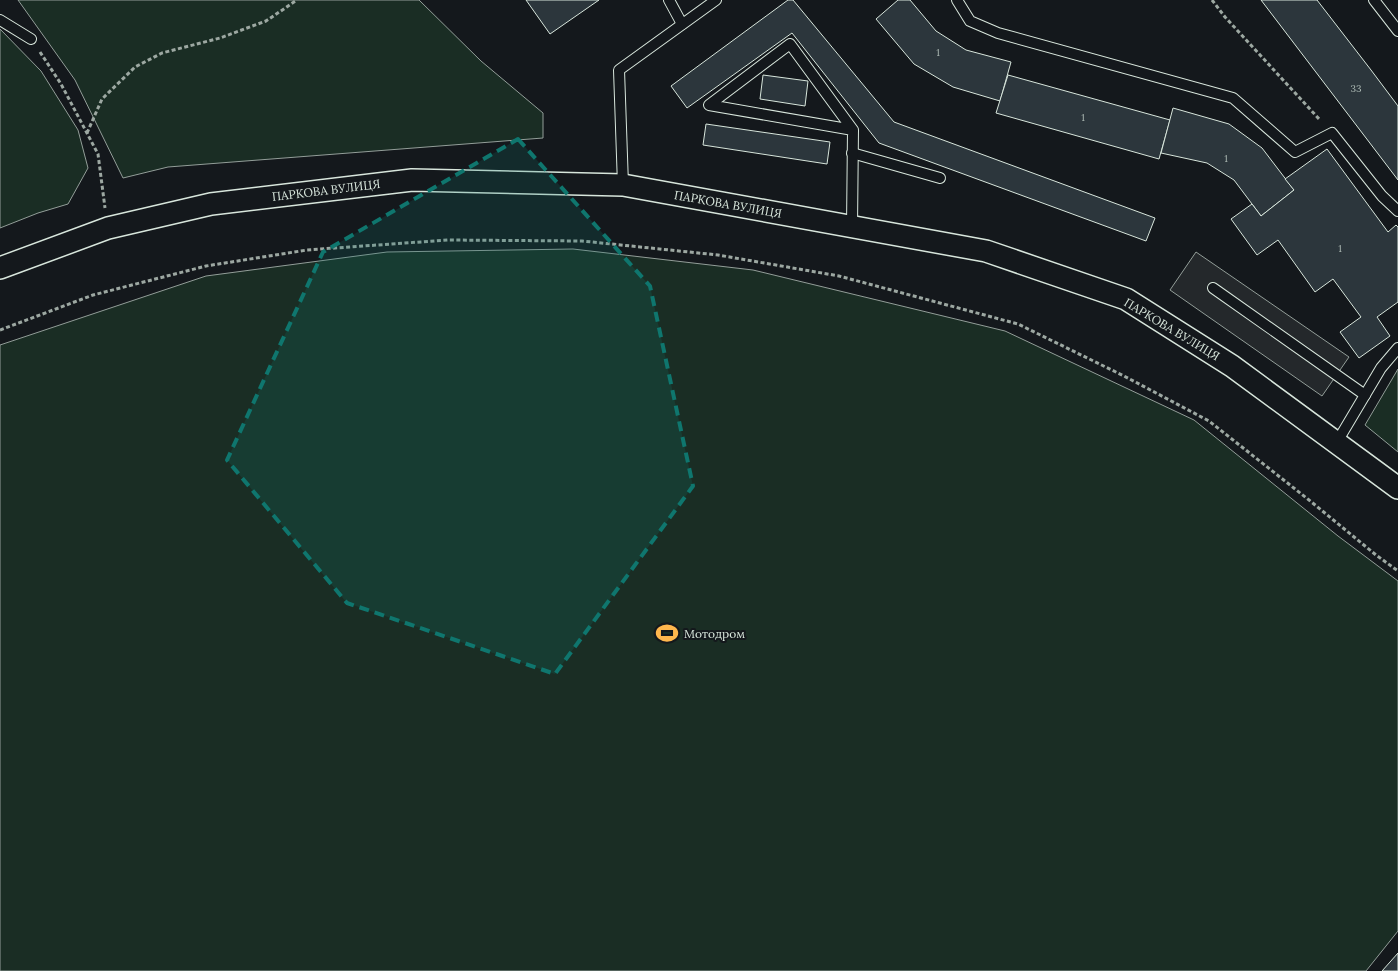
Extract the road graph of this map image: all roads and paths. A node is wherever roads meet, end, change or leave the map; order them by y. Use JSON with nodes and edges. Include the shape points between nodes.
{"nodes":[{"id":1,"x":297,"y":0,"type":"edge"},
{"id":2,"x":669,"y":0,"type":"edge"},
{"id":3,"x":716,"y":0,"type":"edge"},
{"id":4,"x":957,"y":0,"type":"edge"},
{"id":5,"x":1212,"y":0,"type":"edge"},
{"id":6,"x":1374,"y":0,"type":"edge"},
{"id":7,"x":0,"y":20,"type":"edge"},
{"id":8,"x":682,"y":24,"type":"junction"},
{"id":9,"x":1398,"y":31,"type":"edge"},
{"id":10,"x":31,"y":40,"type":"joint"},
{"id":11,"x":853,"y":130,"type":"junction"},
{"id":12,"x":87,"y":133,"type":"junction"},
{"id":13,"x":1332,"y":133,"type":"junction"},
{"id":14,"x":852,"y":153,"type":"junction"},
{"id":15,"x":940,"y":178,"type":"dead end"},
{"id":16,"x":623,"y":186,"type":"junction"},
{"id":17,"x":1398,"y":210,"type":"edge"},
{"id":18,"x":852,"y":226,"type":"junction"},
{"id":19,"x":108,"y":228,"type":"junction"},
{"id":20,"x":0,"y":268,"type":"edge"},
{"id":21,"x":1213,"y":288,"type":"dead end"},
{"id":22,"x":0,"y":330,"type":"edge"},
{"id":23,"x":1398,"y":348,"type":"edge"},
{"id":24,"x":1365,"y":395,"type":"junction"},
{"id":25,"x":1337,"y":442,"type":"junction"},
{"id":26,"x":1398,"y":488,"type":"edge"},
{"id":27,"x":1398,"y":571,"type":"edge"}],
"edges":[{"from":1,"to":12,"type":"path","via":[[266,20],[220,38],[162,53],[135,67],[102,99]]},
{"from":2,"to":8,"type":"lane"},
{"from":3,"to":8,"type":"lane"},
{"from":4,"to":13,"type":"lane","via":[[970,20],[998,33],[1233,98],[1295,152]]},
{"from":5,"to":13,"type":"path"},
{"from":6,"to":9,"type":"lane"},
{"from":7,"to":10,"type":"lane"},
{"from":8,"to":16,"type":"lane","via":[[619,70]]},
{"from":10,"to":12,"type":"path","via":[[61,84]]},
{"from":11,"to":11,"type":"lane","via":[[790,44],[709,105],[843,128]]},
{"from":11,"to":14,"type":"lane"},
{"from":12,"to":19,"type":"path","via":[[98,154]]},
{"from":13,"to":17,"type":"lane","via":[[1382,196]]},
{"from":14,"to":15,"type":"lane"},
{"from":14,"to":18,"type":"lane"},
{"from":16,"to":18,"type":"street","name":"ПАРКОВА ВУЛИЦЯ"},
{"from":16,"to":19,"type":"street","name":"ПАРКОВА ВУЛИЦЯ","via":[[412,180],[210,204]]},
{"from":18,"to":25,"type":"street","name":"ПАРКОВА ВУЛИЦЯ","via":[[986,251],[1126,299],[1232,366]]},
{"from":19,"to":20,"type":"street","name":"ПАРКОВА ВУЛИЦЯ"},
{"from":21,"to":24,"type":"lane"},
{"from":22,"to":27,"type":"path","via":[[112,290],[206,266],[307,250],[448,240],[582,241],[718,255],[839,276],[1018,324],[1209,421]]},
{"from":23,"to":24,"type":"lane"},
{"from":24,"to":25,"type":"lane"},
{"from":25,"to":26,"type":"street","name":"ПАРКОВА ВУЛИЦЯ"}]}
